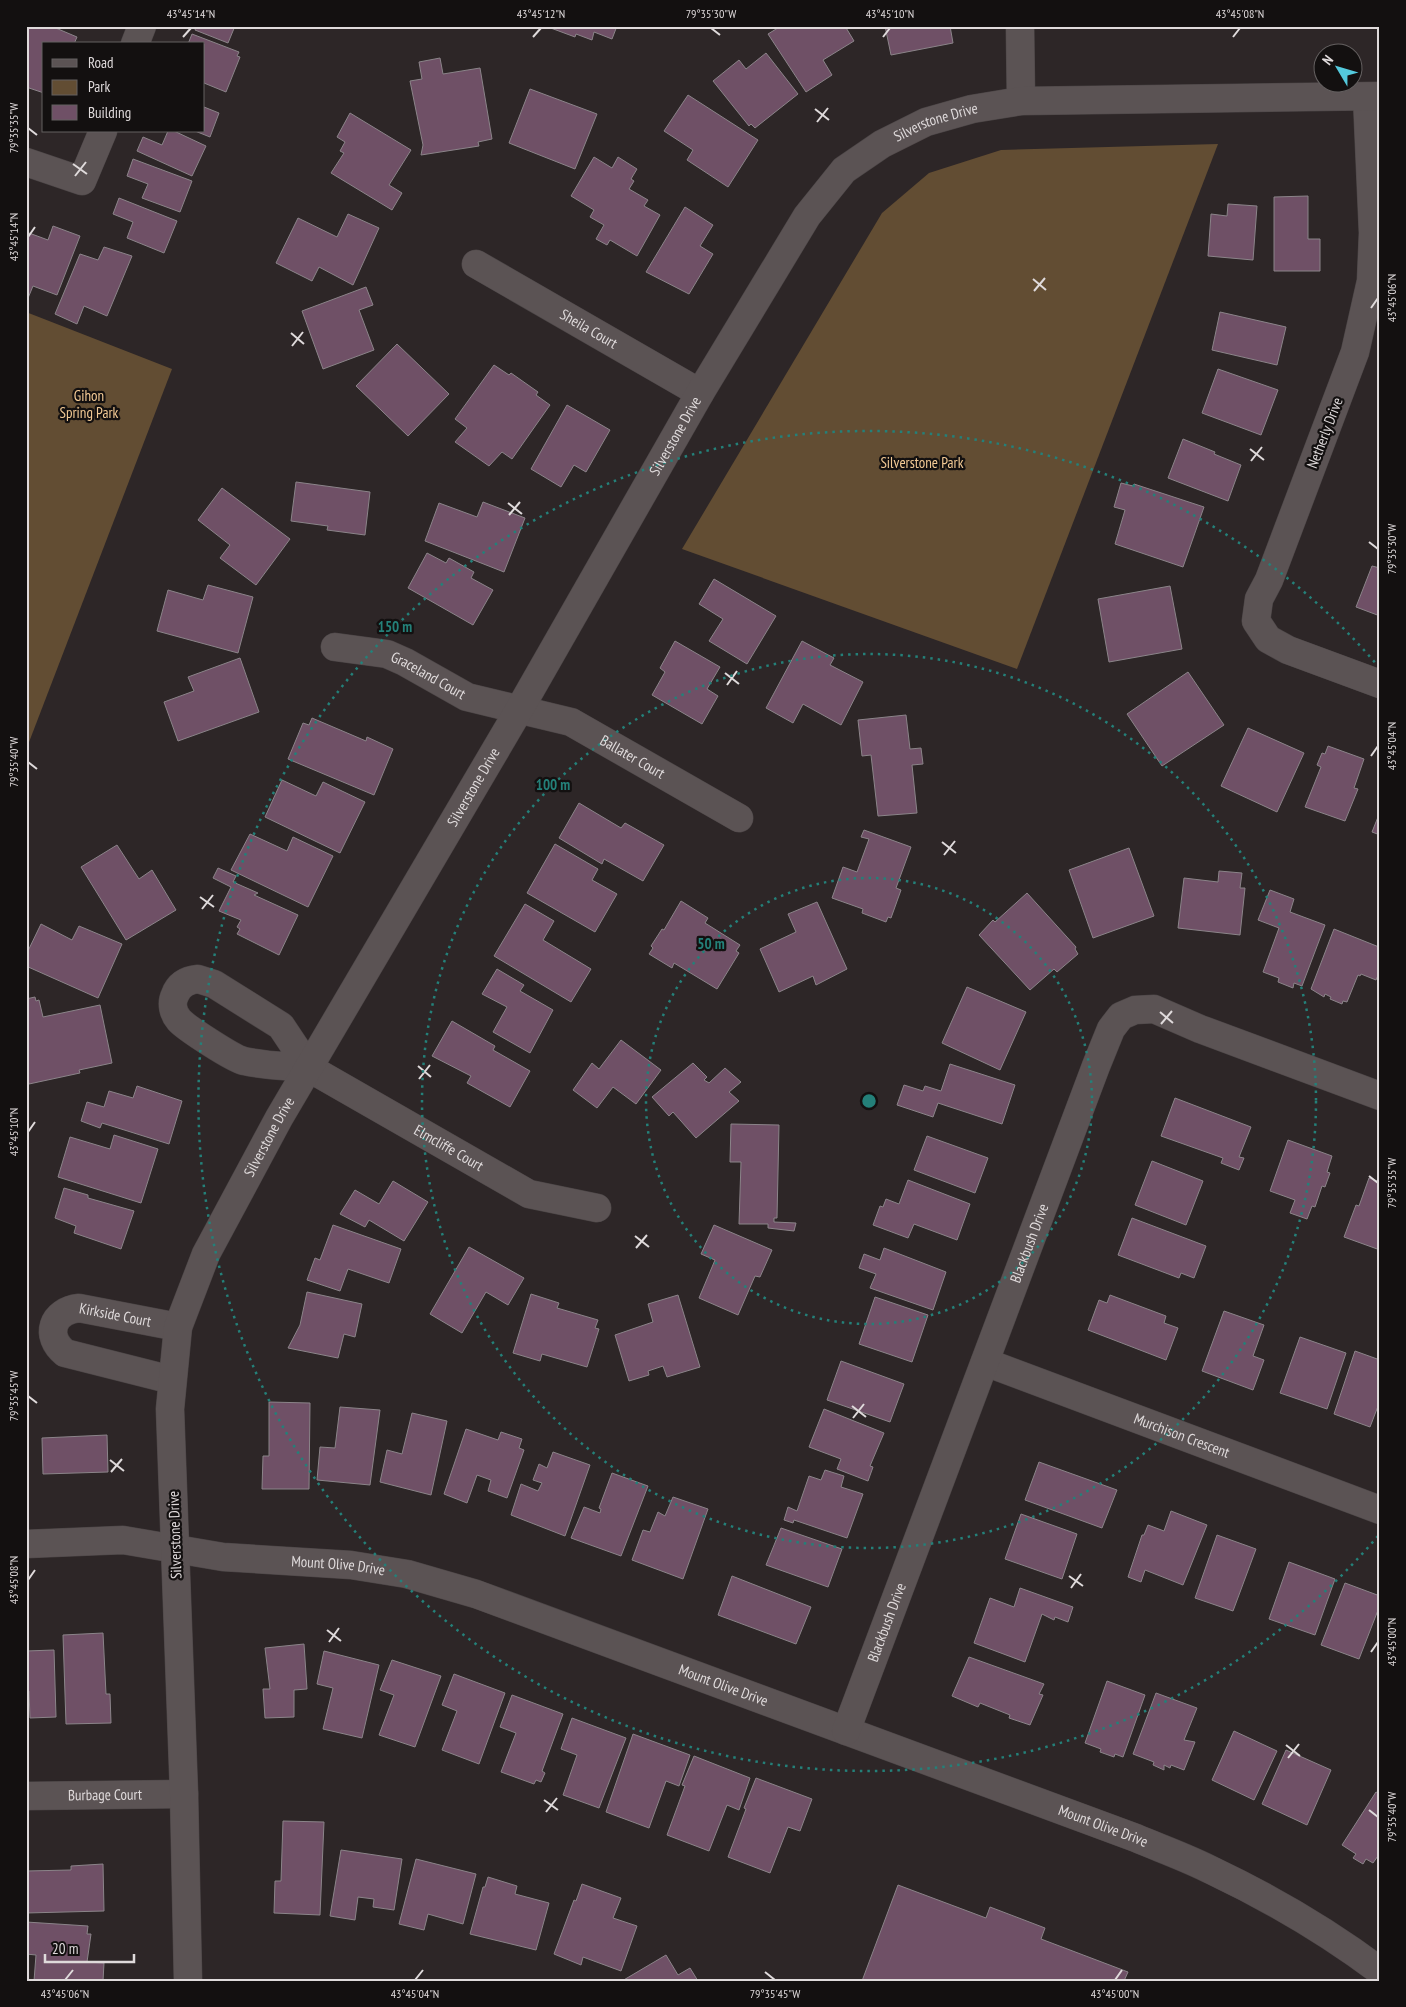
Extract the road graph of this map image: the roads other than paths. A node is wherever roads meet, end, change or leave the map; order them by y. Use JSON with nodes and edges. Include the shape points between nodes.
{"nodes":[{"id":1,"x":142,"y":26,"type":"edge"},
{"id":2,"x":1020,"y":26,"type":"edge"},
{"id":3,"x":136,"y":42,"type":"edge"},
{"id":4,"x":1374,"y":96,"type":"edge"},
{"id":5,"x":1021,"y":101,"type":"junction"},
{"id":6,"x":103,"y":132,"type":"edge"},
{"id":7,"x":26,"y":162,"type":"edge"},
{"id":8,"x":476,"y":264,"type":"dead end"},
{"id":9,"x":700,"y":393,"type":"junction"},
{"id":10,"x":335,"y":647,"type":"dead end"},
{"id":11,"x":1380,"y":684,"type":"edge"},
{"id":12,"x":519,"y":710,"type":"junction"},
{"id":13,"x":739,"y":818,"type":"dead end"},
{"id":14,"x":309,"y":1068,"type":"junction"},
{"id":15,"x":1380,"y":1096,"type":"edge"},
{"id":16,"x":597,"y":1208,"type":"dead end"},
{"id":17,"x":178,"y":1327,"type":"junction"},
{"id":18,"x":984,"y":1362,"type":"junction"},
{"id":19,"x":172,"y":1380,"type":"junction"},
{"id":20,"x":1380,"y":1510,"type":"edge"},
{"id":21,"x":26,"y":1544,"type":"edge"},
{"id":22,"x":175,"y":1549,"type":"junction"},
{"id":23,"x":846,"y":1731,"type":"junction"},
{"id":24,"x":184,"y":1794,"type":"junction"},
{"id":25,"x":26,"y":1796,"type":"edge"},
{"id":26,"x":1380,"y":1971,"type":"edge"},
{"id":27,"x":188,"y":1981,"type":"edge"}],
"edges":[{"from":1,"to":3,"type":"street"},
{"from":2,"to":5,"type":"street"},
{"from":4,"to":5,"type":"street","name":"Silverstone Drive"},
{"from":4,"to":11,"type":"street","name":"Netherly Drive","via":[[1371,281],[1355,352],[1259,599],[1256,622],[1268,639],[1288,650]]},
{"from":5,"to":9,"type":"street","name":"Silverstone Drive","via":[[972,109],[926,122],[882,144],[844,170],[806,216]]},
{"from":6,"to":7,"type":"street","via":[[82,181]]},
{"from":8,"to":9,"type":"street","name":"Sheila Court"},
{"from":9,"to":12,"type":"street","name":"Silverstone Drive"},
{"from":10,"to":12,"type":"street","name":"Graceland Court","via":[[387,654],[466,697]]},
{"from":12,"to":13,"type":"street","name":"Ballater Court","via":[[582,727]]},
{"from":12,"to":14,"type":"street","name":"Silverstone Drive"},
{"from":14,"to":14,"type":"street","via":[[281,1026],[214,984],[198,978],[177,990],[173,1006],[179,1021],[242,1061]]},
{"from":14,"to":16,"type":"street","name":"Elmcliffe Court","via":[[529,1194]]},
{"from":14,"to":17,"type":"street","name":"Silverstone Drive","via":[[206,1254]]},
{"from":15,"to":18,"type":"street","name":"Blackbush Drive","via":[[1154,1009],[1135,1010],[1121,1016],[1111,1029],[1096,1066]]},
{"from":17,"to":19,"type":"street","name":"Silverstone Drive"},
{"from":17,"to":19,"type":"street","name":"Kirkside Court","via":[[79,1308],[63,1312],[54,1325],[54,1341],[65,1353]]},
{"from":18,"to":20,"type":"street","name":"Murchison Crescent"},
{"from":18,"to":23,"type":"street","name":"Blackbush Drive"},
{"from":19,"to":22,"type":"street","name":"Silverstone Drive","via":[[170,1409]]},
{"from":21,"to":22,"type":"street","name":"Mount Olive Drive","via":[[123,1540]]},
{"from":22,"to":23,"type":"street","name":"Mount Olive Drive","via":[[224,1557],[351,1565],[407,1574],[476,1594]]},
{"from":22,"to":24,"type":"street","name":"Silverstone Drive"},
{"from":23,"to":26,"type":"street","name":"Mount Olive Drive","via":[[1127,1834],[1212,1870],[1344,1944]]},
{"from":24,"to":25,"type":"street","name":"Burbage Court"},
{"from":24,"to":27,"type":"street","name":"Silverstone Drive"}]}
